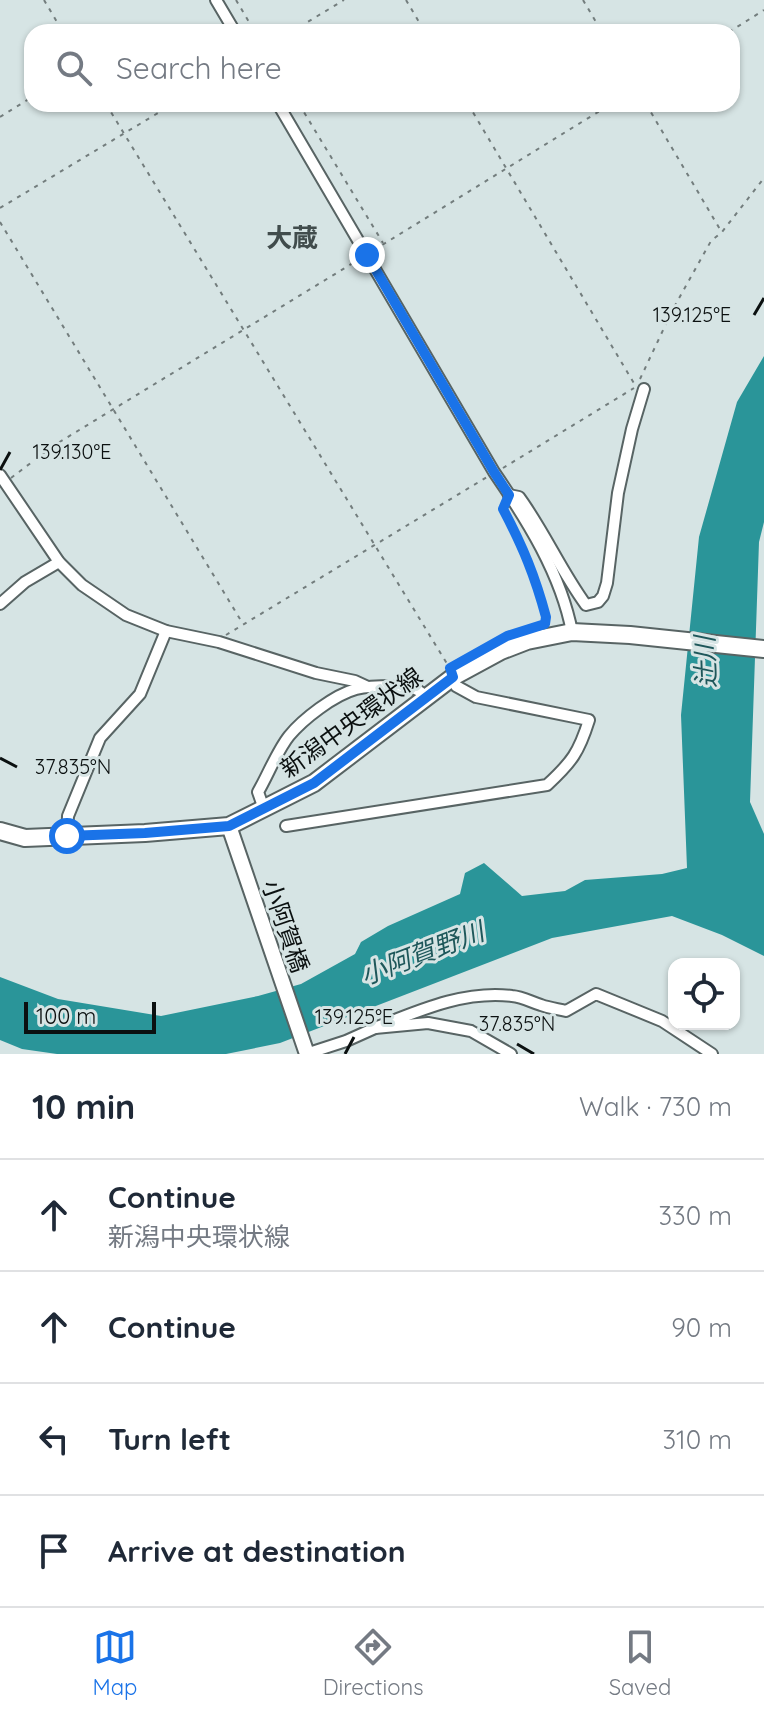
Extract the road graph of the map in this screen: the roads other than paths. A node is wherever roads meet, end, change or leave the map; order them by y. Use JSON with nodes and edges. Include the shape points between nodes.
{"nodes":[{"id":1,"x":216,"y":0,"type":"edge"},
{"id":2,"x":230,"y":24,"type":"edge"},
{"id":3,"x":283,"y":112,"type":"edge"},
{"id":4,"x":640,"y":388,"type":"road end"},
{"id":5,"x":2,"y":481,"type":"edge"},
{"id":6,"x":509,"y":495,"type":"junction"},
{"id":7,"x":59,"y":562,"type":"junction"},
{"id":8,"x":0,"y":604,"type":"edge"},
{"id":9,"x":166,"y":631,"type":"junction"},
{"id":10,"x":572,"y":632,"type":"junction"},
{"id":11,"x":764,"y":649,"type":"edge"},
{"id":12,"x":453,"y":677,"type":"junction"},
{"id":13,"x":368,"y":687,"type":"junction"},
{"id":14,"x":427,"y":699,"type":"junction"},
{"id":15,"x":264,"y":809,"type":"junction"},
{"id":16,"x":229,"y":826,"type":"junction"},
{"id":17,"x":286,"y":826,"type":"dead end"},
{"id":18,"x":0,"y":831,"type":"edge"},
{"id":19,"x":67,"y":836,"type":"junction"},
{"id":20,"x":375,"y":1028,"type":"junction"},
{"id":21,"x":306,"y":1052,"type":"edge"},
{"id":22,"x":511,"y":1054,"type":"edge"},
{"id":23,"x":712,"y":1054,"type":"edge"}],
"edges":[{"from":1,"to":2,"type":"street"},
{"from":3,"to":6,"type":"street","via":[[499,470]]},
{"from":4,"to":6,"type":"street","via":[[618,493],[607,583],[598,602],[586,605],[531,513],[519,497]]},
{"from":5,"to":7,"type":"street"},
{"from":6,"to":10,"type":"street","via":[[543,552]]},
{"from":7,"to":8,"type":"street"},
{"from":7,"to":9,"type":"street","via":[[126,615]]},
{"from":9,"to":13,"type":"street"},
{"from":9,"to":19,"type":"street","via":[[140,694],[100,738],[68,816]]},
{"from":10,"to":11,"type":"main road","name":"新潟中央環状線"},
{"from":10,"to":12,"type":"main road","name":"新潟中央環状線","via":[[527,641]]},
{"from":12,"to":14,"type":"main road","name":"新潟中央環状線"},
{"from":12,"to":17,"type":"street","via":[[456,686],[476,697],[589,720],[579,749],[547,785]]},
{"from":13,"to":14,"type":"street","via":[[413,687]]},
{"from":13,"to":15,"type":"street","via":[[336,698],[289,737],[258,792]]},
{"from":14,"to":15,"type":"main road","name":"新潟中央環状線","via":[[314,783]]},
{"from":15,"to":16,"type":"main road","name":"新潟中央環状線"},
{"from":16,"to":19,"type":"main road","name":"新潟中央環状線"},
{"from":16,"to":21,"type":"street","name":"小阿賀橋"},
{"from":18,"to":19,"type":"main road","name":"新潟中央環状線","via":[[25,838]]},
{"from":20,"to":21,"type":"street"},
{"from":20,"to":22,"type":"street","via":[[428,1023],[471,1031]]},
{"from":20,"to":23,"type":"street","via":[[466,997],[510,995],[566,1011],[596,994],[662,1021]]}]}
